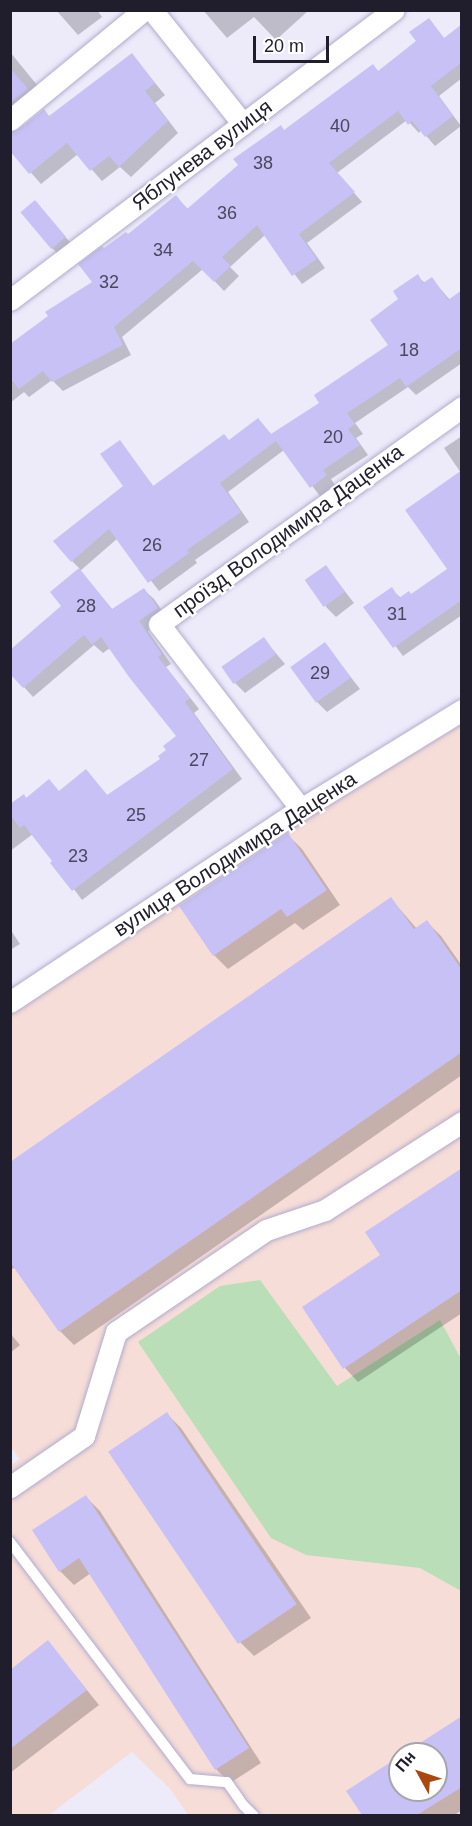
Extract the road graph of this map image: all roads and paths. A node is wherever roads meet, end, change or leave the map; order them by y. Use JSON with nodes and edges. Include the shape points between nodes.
{"nodes":[{"id":1,"x":144,"y":10,"type":"edge"},
{"id":2,"x":152,"y":10,"type":"edge"},
{"id":3,"x":394,"y":10,"type":"edge"},
{"id":4,"x":10,"y":120,"type":"edge"},
{"id":5,"x":243,"y":124,"type":"junction"},
{"id":6,"x":10,"y":300,"type":"edge"},
{"id":7,"x":462,"y":407,"type":"edge"},
{"id":8,"x":462,"y":710,"type":"edge"},
{"id":9,"x":302,"y":809,"type":"junction"},
{"id":10,"x":10,"y":1002,"type":"edge"},
{"id":11,"x":462,"y":1122,"type":"edge"},
{"id":12,"x":10,"y":1487,"type":"edge"},
{"id":13,"x":10,"y":1542,"type":"edge"},
{"id":14,"x":254,"y":1815,"type":"edge"}],
"edges":[{"from":1,"to":4,"type":"street"},
{"from":2,"to":5,"type":"street"},
{"from":3,"to":5,"type":"street","name":"Яблунева вулиця"},
{"from":5,"to":6,"type":"street","name":"Яблунева вулиця"},
{"from":7,"to":9,"type":"street","name":"проїзд Володимира Даценка","via":[[159,624]]},
{"from":8,"to":9,"type":"street","name":"вулиця Володимира Даценка"},
{"from":9,"to":10,"type":"street","name":"вулиця Володимира Даценка"},
{"from":11,"to":12,"type":"street","via":[[325,1210],[266,1230],[116,1332],[84,1436]]},
{"from":13,"to":14,"type":"lane","via":[[190,1779],[227,1782]]}]}
